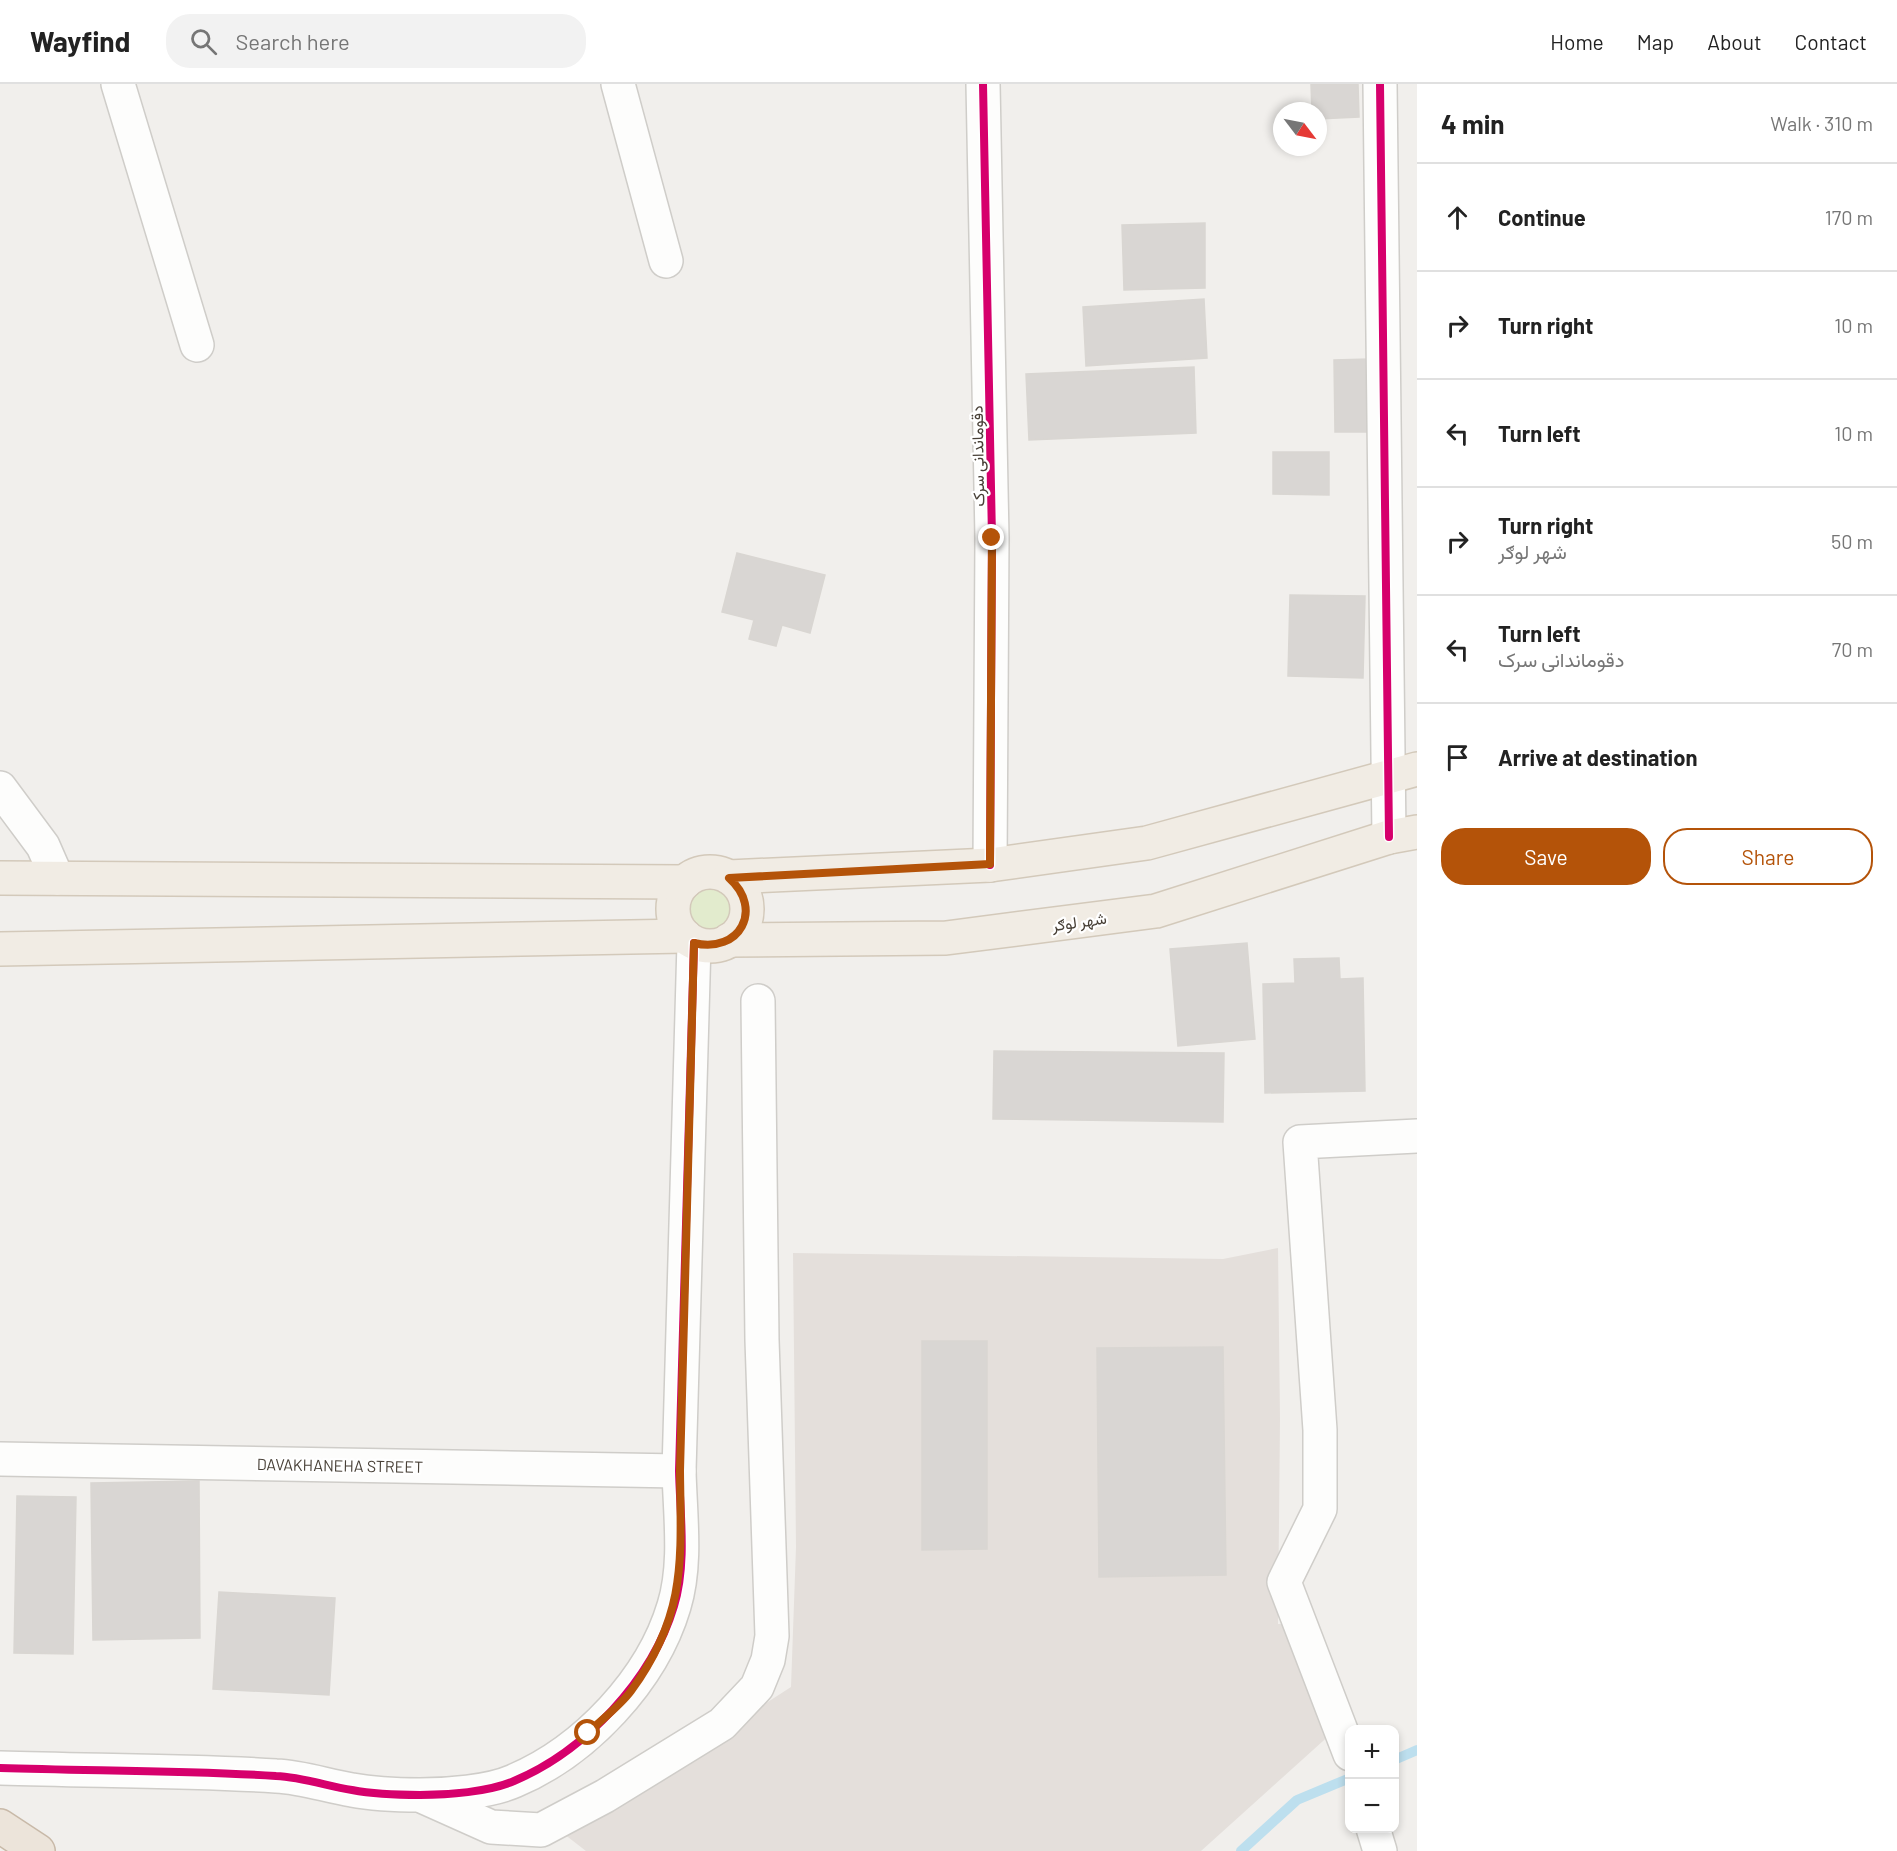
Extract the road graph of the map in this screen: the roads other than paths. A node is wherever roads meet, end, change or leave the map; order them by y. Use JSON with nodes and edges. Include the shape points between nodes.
{"nodes":[{"id":1,"x":118,"y":84,"type":"edge"},
{"id":2,"x":618,"y":84,"type":"edge"},
{"id":3,"x":983,"y":84,"type":"edge"},
{"id":4,"x":1380,"y":84,"type":"edge"},
{"id":5,"x":666,"y":261,"type":"dead end"},
{"id":6,"x":197,"y":345,"type":"dead end"},
{"id":7,"x":1402,"y":773,"type":"edge"},
{"id":8,"x":0,"y":788,"type":"edge"},
{"id":9,"x":1403,"y":834,"type":"edge"},
{"id":10,"x":990,"y":864,"type":"junction"},
{"id":11,"x":0,"y":878,"type":"edge"},
{"id":12,"x":57,"y":878,"type":"junction"},
{"id":13,"x":729,"y":878,"type":"junction"},
{"id":14,"x":684,"y":882,"type":"junction"},
{"id":15,"x":689,"y":939,"type":"junction"},
{"id":16,"x":729,"y":940,"type":"junction"},
{"id":17,"x":0,"y":949,"type":"edge"},
{"id":18,"x":758,"y":1001,"type":"dead end"},
{"id":19,"x":1417,"y":1137,"type":"edge"},
{"id":20,"x":0,"y":1460,"type":"edge"},
{"id":21,"x":680,"y":1471,"type":"junction"},
{"id":22,"x":1345,"y":1738,"type":"edge"},
{"id":23,"x":0,"y":1768,"type":"edge"},
{"id":24,"x":419,"y":1795,"type":"junction"},
{"id":25,"x":0,"y":1826,"type":"edge"},
{"id":26,"x":38,"y":1851,"type":"edge"}],
"edges":[{"from":1,"to":6,"type":"street"},
{"from":2,"to":5,"type":"street"},
{"from":3,"to":10,"type":"street","name":"دقوماندانی سرک","via":[[992,538]]},
{"from":4,"to":7,"type":"street"},
{"from":7,"to":9,"type":"street"},
{"from":7,"to":10,"type":"main road","via":[[1147,843]]},
{"from":8,"to":12,"type":"street","via":[[43,846]]},
{"from":9,"to":16,"type":"main road","name":"شهر لوګر","via":[[1156,911],[946,938]]},
{"from":10,"to":13,"type":"main road"},
{"from":11,"to":12,"type":"main road"},
{"from":12,"to":14,"type":"main road"},
{"from":13,"to":14,"type":"main road","via":[[706,872]]},
{"from":13,"to":16,"type":"main road","via":[[739,886],[747,910],[738,933]]},
{"from":14,"to":15,"type":"main road","via":[[673,903],[677,927]]},
{"from":15,"to":16,"type":"main road","via":[[706,946]]},
{"from":15,"to":17,"type":"main road"},
{"from":15,"to":21,"type":"street"},
{"from":18,"to":24,"type":"street","via":[[771,1636],[768,1660],[757,1687],[722,1724],[605,1796],[540,1830],[491,1827]]},
{"from":19,"to":22,"type":"street","via":[[1300,1142],[1320,1430],[1320,1509],[1284,1582]]},
{"from":20,"to":21,"type":"street","name":"DAVAKHANEHA STREET"},
{"from":21,"to":24,"type":"street","via":[[681,1558],[675,1604],[661,1643],[630,1692],[588,1733],[513,1782],[467,1792]]},
{"from":23,"to":24,"type":"street","via":[[279,1776],[355,1791]]},
{"from":25,"to":26,"type":"highway"}]}
